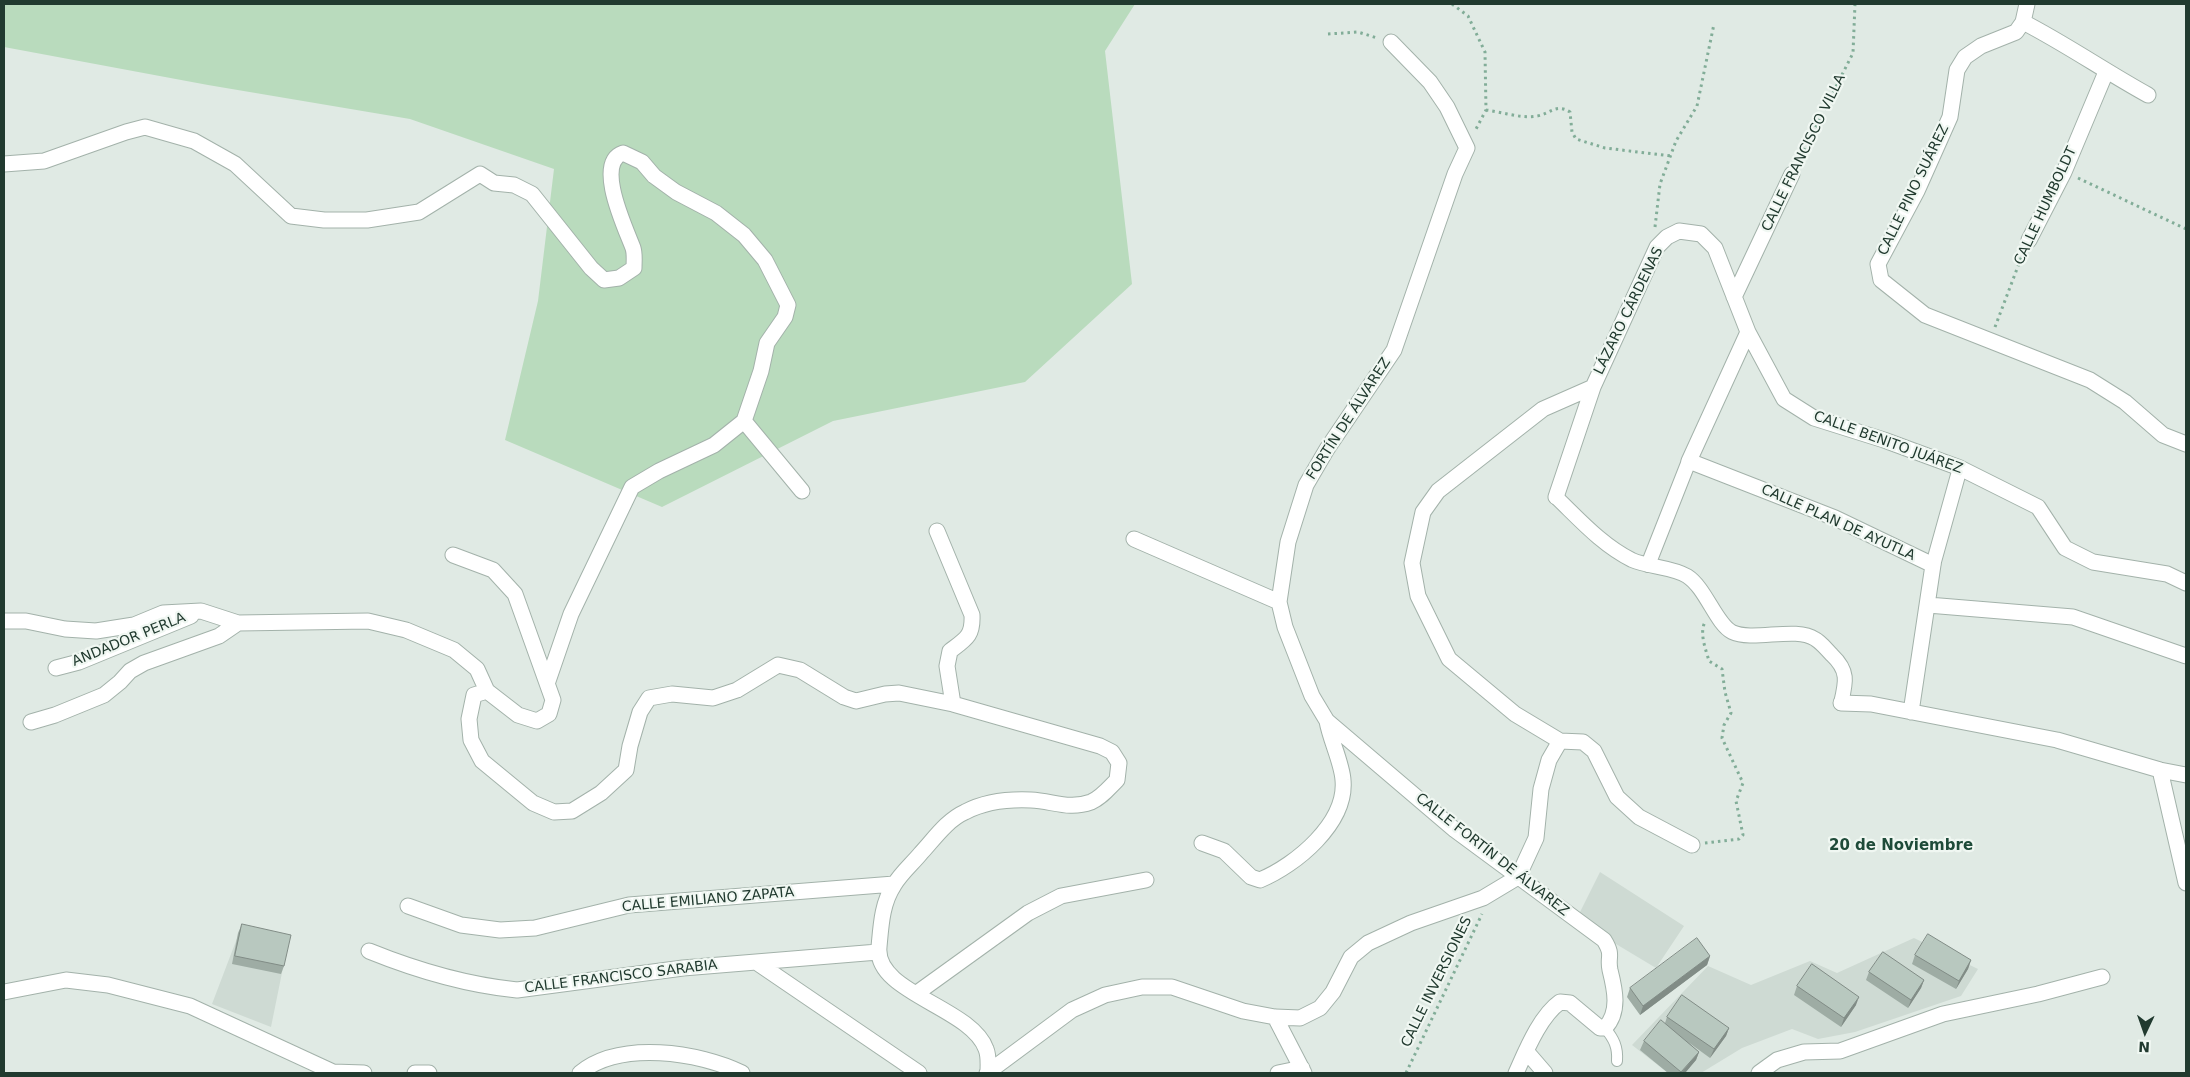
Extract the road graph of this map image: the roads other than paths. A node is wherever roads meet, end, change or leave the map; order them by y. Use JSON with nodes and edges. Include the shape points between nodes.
{"nodes":[{"id":1,"x":2028,"y":4,"type":"edge"},
{"id":2,"x":2023,"y":22,"type":"junction"},
{"id":3,"x":1391,"y":42,"type":"road end"},
{"id":4,"x":2106,"y":72,"type":"junction"},
{"id":5,"x":2148,"y":95,"type":"dead end"},
{"id":6,"x":4,"y":164,"type":"edge"},
{"id":7,"x":1792,"y":174,"type":"road end"},
{"id":8,"x":2029,"y":240,"type":"road end"},
{"id":9,"x":1734,"y":297,"type":"junction"},
{"id":10,"x":1748,"y":332,"type":"junction"},
{"id":11,"x":1592,"y":387,"type":"junction"},
{"id":12,"x":744,"y":421,"type":"junction"},
{"id":13,"x":2186,"y":444,"type":"edge"},
{"id":14,"x":1689,"y":461,"type":"junction"},
{"id":15,"x":1960,"y":468,"type":"junction"},
{"id":16,"x":802,"y":491,"type":"dead end"},
{"id":17,"x":1556,"y":497,"type":"joint"},
{"id":18,"x":937,"y":532,"type":"dead end"},
{"id":19,"x":1134,"y":539,"type":"dead end"},
{"id":20,"x":453,"y":555,"type":"dead end"},
{"id":21,"x":1648,"y":565,"type":"junction"},
{"id":22,"x":1933,"y":565,"type":"junction"},
{"id":23,"x":2186,"y":583,"type":"edge"},
{"id":24,"x":1279,"y":602,"type":"junction"},
{"id":25,"x":1928,"y":605,"type":"junction"},
{"id":26,"x":201,"y":611,"type":"junction"},
{"id":27,"x":4,"y":620,"type":"edge"},
{"id":28,"x":238,"y":623,"type":"junction"},
{"id":29,"x":2186,"y":656,"type":"edge"},
{"id":30,"x":56,"y":668,"type":"dead end"},
{"id":31,"x":548,"y":680,"type":"junction"},
{"id":32,"x":487,"y":691,"type":"junction"},
{"id":33,"x":1841,"y":703,"type":"joint"},
{"id":34,"x":953,"y":704,"type":"junction"},
{"id":35,"x":1911,"y":712,"type":"junction"},
{"id":36,"x":1327,"y":721,"type":"junction"},
{"id":37,"x":31,"y":722,"type":"dead end"},
{"id":38,"x":1560,"y":741,"type":"junction"},
{"id":39,"x":2160,"y":770,"type":"junction"},
{"id":40,"x":2186,"y":775,"type":"edge"},
{"id":41,"x":1202,"y":843,"type":"dead end"},
{"id":42,"x":1692,"y":845,"type":"road end"},
{"id":43,"x":1518,"y":876,"type":"junction"},
{"id":44,"x":1146,"y":880,"type":"dead end"},
{"id":45,"x":2186,"y":883,"type":"edge"},
{"id":46,"x":894,"y":884,"type":"junction"},
{"id":47,"x":408,"y":906,"type":"dead end"},
{"id":48,"x":369,"y":951,"type":"dead end"},
{"id":49,"x":878,"y":952,"type":"junction"},
{"id":50,"x":756,"y":962,"type":"junction"},
{"id":51,"x":2102,"y":978,"type":"dead end"},
{"id":52,"x":4,"y":992,"type":"edge"},
{"id":53,"x":917,"y":993,"type":"junction"},
{"id":54,"x":1276,"y":1017,"type":"junction"},
{"id":55,"x":1605,"y":1028,"type":"junction"},
{"id":56,"x":1526,"y":1051,"type":"junction"},
{"id":57,"x":1617,"y":1061,"type":"dead end"},
{"id":58,"x":1303,"y":1071,"type":"edge"},
{"id":59,"x":364,"y":1073,"type":"edge"},
{"id":60,"x":415,"y":1073,"type":"edge"},
{"id":61,"x":428,"y":1073,"type":"edge"},
{"id":62,"x":580,"y":1073,"type":"edge"},
{"id":63,"x":742,"y":1073,"type":"edge"},
{"id":64,"x":919,"y":1073,"type":"edge"},
{"id":65,"x":988,"y":1073,"type":"edge"},
{"id":66,"x":1278,"y":1073,"type":"edge"},
{"id":67,"x":1516,"y":1073,"type":"edge"},
{"id":68,"x":1545,"y":1073,"type":"edge"},
{"id":69,"x":1759,"y":1073,"type":"edge"}],
"edges":[{"from":1,"to":2,"type":"street"},
{"from":2,"to":4,"type":"street"},
{"from":2,"to":13,"type":"street","name":"CALLE PINO SUÁREZ","via":[[2016,32],[1981,46],[1965,57],[1957,70],[1950,117],[1917,192],[1878,264],[1881,280],[1925,315],[2090,380],[2124,402],[2164,435]]},
{"from":3,"to":24,"type":"street","name":"FORTÍN DE ÁLVAREZ","via":[[1430,82],[1447,107],[1467,148],[1394,350],[1306,485],[1288,542]]},
{"from":4,"to":5,"type":"street"},
{"from":4,"to":8,"type":"street","name":"CALLE HUMBOLDT","via":[[2064,172]]},
{"from":6,"to":12,"type":"street","via":[[44,161],[145,127],[194,141],[235,164],[291,216],[324,220],[367,220],[419,212],[480,174],[494,183],[514,185],[532,194],[604,280],[619,278],[634,268],[634,251],[623,226],[610,173],[617,155],[623,153],[642,162],[654,176],[676,192],[716,213],[744,235],[765,260],[788,305],[785,317],[767,343]]},
{"from":7,"to":9,"type":"street","name":"CALLE FRANCISCO VILLA"},
{"from":9,"to":10,"type":"street","name":"LÁZARO CÁRDENAS"},
{"from":9,"to":11,"type":"street","name":"LÁZARO CÁRDENAS","via":[[1715,248],[1701,234],[1679,231],[1667,237],[1657,247]]},
{"from":10,"to":14,"type":"street"},
{"from":10,"to":15,"type":"street","name":"CALLE BENITO JUÁREZ","via":[[1784,399],[1799,409],[1814,418]]},
{"from":11,"to":17,"type":"street","name":"LÁZARO CÁRDENAS"},
{"from":11,"to":38,"type":"street","via":[[1542,409],[1438,491],[1423,512],[1412,563],[1418,596],[1449,658],[1515,714]]},
{"from":12,"to":16,"type":"street"},
{"from":12,"to":31,"type":"street","via":[[714,445],[632,487],[571,614]]},
{"from":14,"to":21,"type":"street"},
{"from":14,"to":22,"type":"street","name":"CALLE PLAN DE AYUTLA","via":[[1835,518]]},
{"from":15,"to":22,"type":"street"},
{"from":15,"to":23,"type":"street","name":"CALLE BENITO JUÁREZ","via":[[2038,507],[2065,548],[2093,562],[2167,574]]},
{"from":17,"to":21,"type":"street","via":[[1597,538],[1633,560]]},
{"from":18,"to":34,"type":"street","via":[[972,615],[973,629],[950,651],[948,658]]},
{"from":19,"to":24,"type":"street"},
{"from":20,"to":31,"type":"street","via":[[493,570],[515,594]]},
{"from":21,"to":33,"type":"street","via":[[1686,576],[1700,588],[1723,624],[1733,632],[1815,638],[1840,663],[1846,680]]},
{"from":22,"to":25,"type":"street","name":"CALLE PLAN DE AYUTLA"},
{"from":24,"to":36,"type":"street","name":"FORTÍN DE ÁLVAREZ","via":[[1285,627],[1312,696]]},
{"from":25,"to":29,"type":"street","via":[[2073,617]]},
{"from":25,"to":35,"type":"street","name":"CALLE PLAN DE AYUTLA"},
{"from":26,"to":27,"type":"street","via":[[162,613],[134,625],[96,631]]},
{"from":26,"to":28,"type":"street"},
{"from":26,"to":30,"type":"street","name":"ANDADOR PERLA","via":[[79,662]]},
{"from":28,"to":32,"type":"street","via":[[368,622],[406,630],[454,650],[477,669]]},
{"from":28,"to":37,"type":"street","via":[[219,636],[144,663],[104,695]]},
{"from":31,"to":32,"type":"street","via":[[553,700],[549,714],[537,721],[518,715]]},
{"from":32,"to":34,"type":"street","via":[[474,695],[469,719],[471,740],[482,761],[533,803],[554,812],[572,812],[601,793],[626,770],[640,712],[649,698],[672,694],[713,698],[737,690],[778,665],[800,670],[844,697],[856,700],[900,693]]},
{"from":33,"to":35,"type":"street","via":[[1871,704]]},
{"from":34,"to":46,"type":"street","via":[[1100,746],[1112,752],[1120,764],[1117,780],[1092,801],[1072,806],[1032,800],[1003,801],[963,812],[946,826]]},
{"from":35,"to":39,"type":"street","via":[[2057,740]]},
{"from":36,"to":41,"type":"street","via":[[1344,779],[1341,805],[1325,832],[1290,864],[1260,880],[1252,877],[1224,851]]},
{"from":36,"to":43,"type":"street","name":"CALLE FORTÍN DE ÁLVAREZ","via":[[1455,830]]},
{"from":38,"to":42,"type":"street","via":[[1583,742],[1594,751],[1617,797],[1639,817]]},
{"from":38,"to":43,"type":"street","via":[[1549,760],[1541,789],[1536,838]]},
{"from":39,"to":40,"type":"street"},
{"from":39,"to":45,"type":"street"},
{"from":43,"to":54,"type":"street","via":[[1483,898],[1411,923],[1368,943],[1351,957],[1333,992],[1320,1008],[1300,1018]]},
{"from":43,"to":55,"type":"street","name":"CALLE FORTÍN DE ÁLVAREZ","via":[[1604,940],[1610,951],[1615,998],[1610,1023]]},
{"from":44,"to":53,"type":"street","via":[[1061,896],[1028,913]]},
{"from":46,"to":47,"type":"street","name":"CALLE EMILIANO ZAPATA","via":[[629,905],[535,928],[500,930],[461,926]]},
{"from":46,"to":49,"type":"street","via":[[882,911]]},
{"from":48,"to":50,"type":"street","name":"CALLE FRANCISCO SARABIA","via":[[407,966],[495,988],[518,990],[683,968]]},
{"from":49,"to":50,"type":"street","name":"CALLE FRANCISCO SARABIA"},
{"from":49,"to":53,"type":"street","via":[[885,970],[898,983]]},
{"from":50,"to":64,"type":"street"},
{"from":51,"to":69,"type":"street","via":[[1943,1014],[1840,1051],[1804,1052],[1777,1060]]},
{"from":52,"to":59,"type":"street","via":[[66,980],[108,985],[190,1006],[333,1072]]},
{"from":53,"to":65,"type":"street","via":[[979,1036],[987,1050]]},
{"from":54,"to":58,"type":"street"},
{"from":54,"to":65,"type":"street","via":[[1243,1012],[1172,987],[1142,986],[1105,995],[1072,1010]]},
{"from":55,"to":56,"type":"street","via":[[1594,1025],[1570,1003],[1560,1002],[1551,1008]]},
{"from":55,"to":57,"type":"lane","via":[[1618,1049]]},
{"from":56,"to":67,"type":"street"},
{"from":56,"to":68,"type":"street"},
{"from":58,"to":66,"type":"street"},
{"from":60,"to":61,"type":"street"},
{"from":62,"to":63,"type":"street","via":[[622,1054],[671,1054],[724,1065]]}]}
